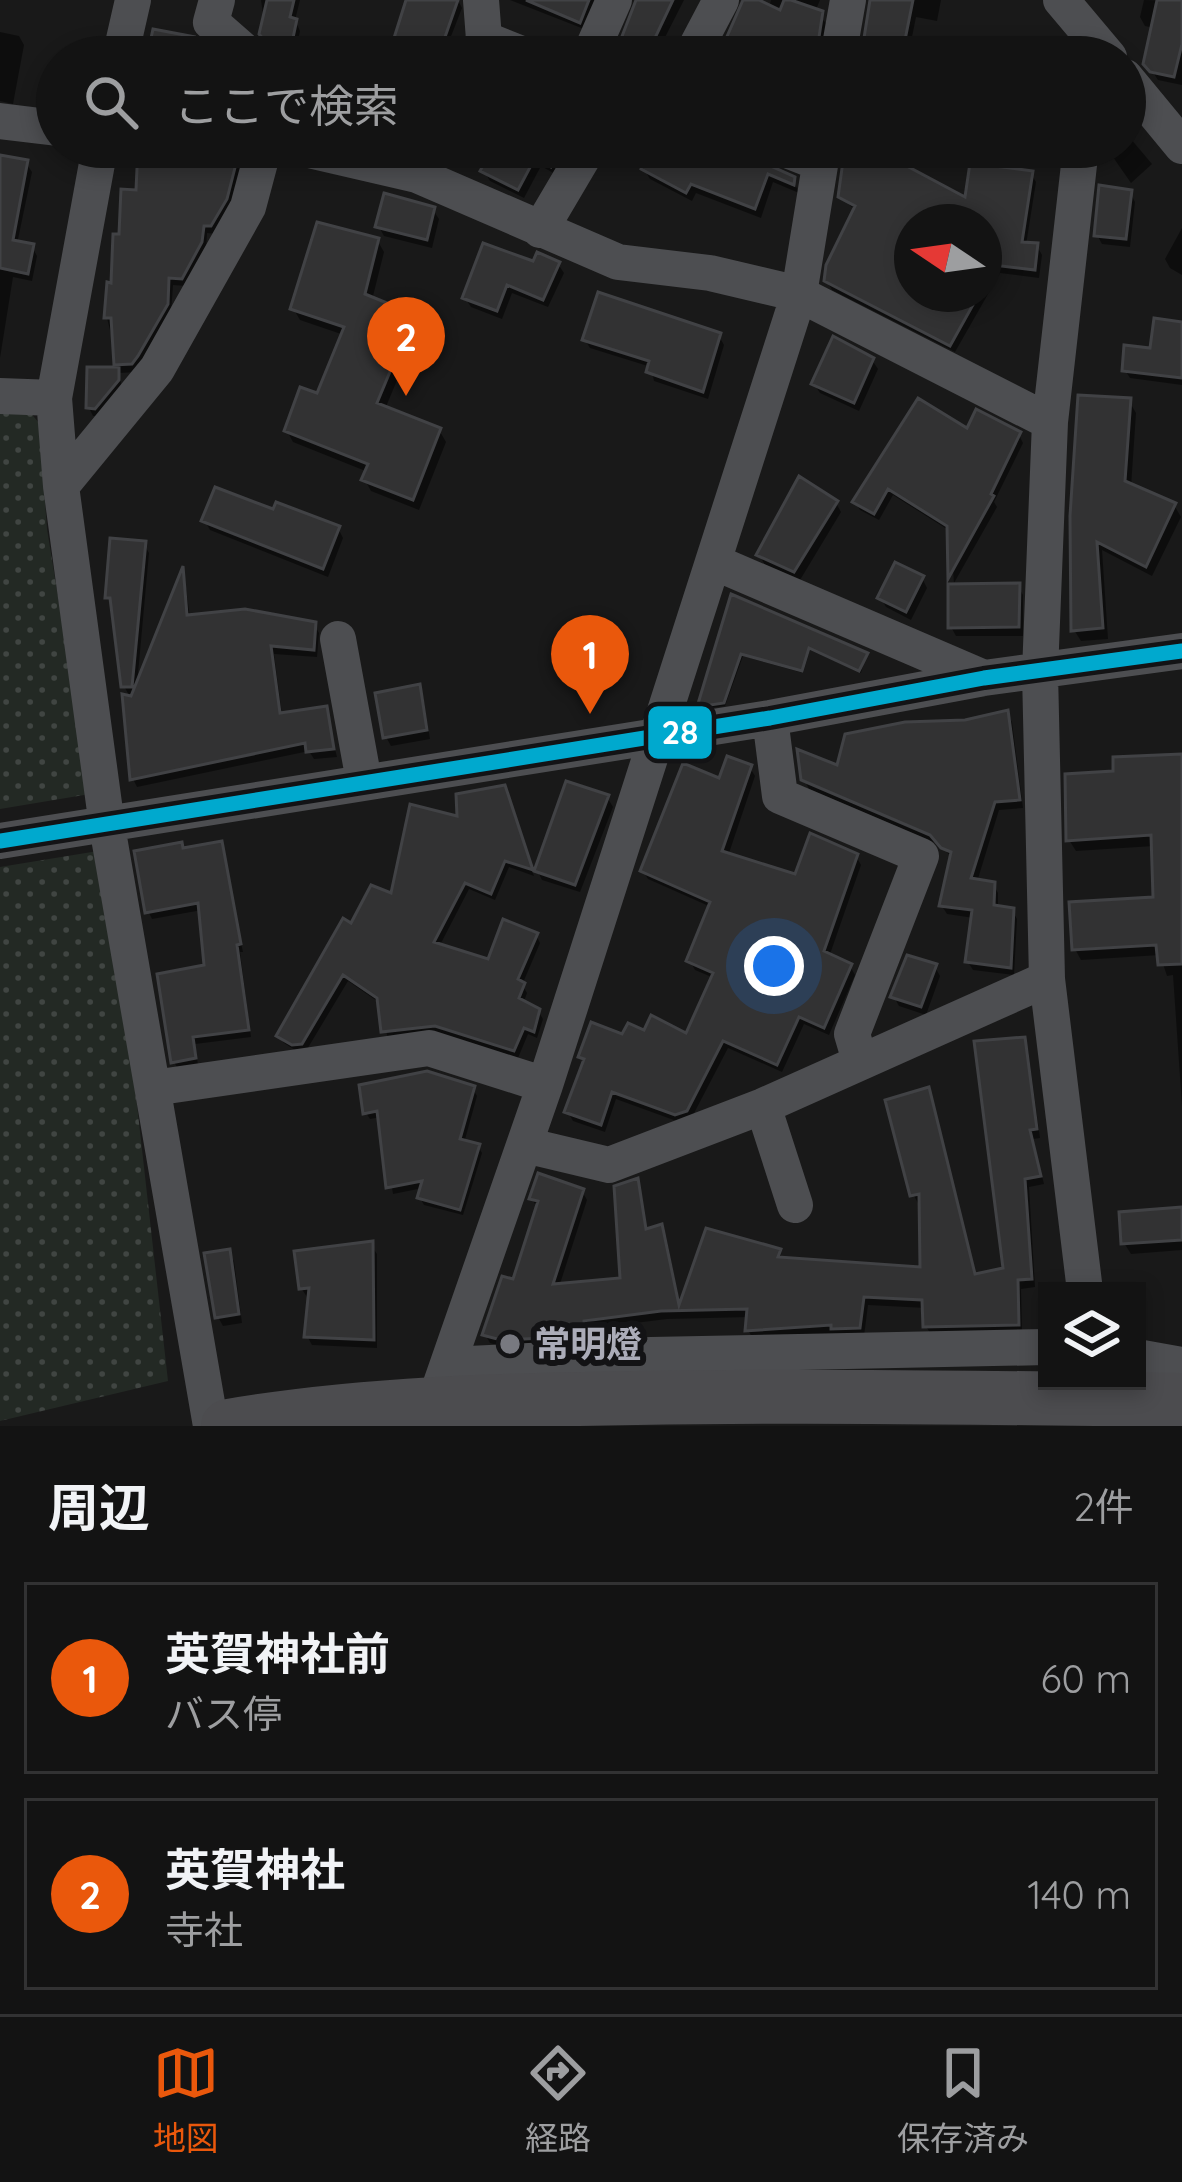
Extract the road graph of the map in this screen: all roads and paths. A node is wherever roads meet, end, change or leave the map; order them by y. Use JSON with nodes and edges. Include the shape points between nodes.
{"nodes":[{"id":1,"x":133,"y":0,"type":"edge"},
{"id":2,"x":217,"y":0,"type":"edge"},
{"id":3,"x":481,"y":0,"type":"edge"},
{"id":4,"x":614,"y":0,"type":"edge"},
{"id":5,"x":721,"y":0,"type":"edge"},
{"id":6,"x":848,"y":0,"type":"edge"},
{"id":7,"x":1061,"y":0,"type":"edge"},
{"id":8,"x":1101,"y":0,"type":"edge"},
{"id":9,"x":125,"y":36,"type":"edge"},
{"id":10,"x":227,"y":36,"type":"edge"},
{"id":11,"x":480,"y":36,"type":"edge"},
{"id":12,"x":598,"y":36,"type":"edge"},
{"id":13,"x":702,"y":36,"type":"edge"},
{"id":14,"x":842,"y":36,"type":"edge"},
{"id":15,"x":1087,"y":36,"type":"edge"},
{"id":16,"x":1099,"y":36,"type":"edge"},
{"id":17,"x":1146,"y":102,"type":"edge"},
{"id":18,"x":0,"y":121,"type":"edge"},
{"id":19,"x":36,"y":125,"type":"edge"},
{"id":20,"x":1182,"y":146,"type":"edge"},
{"id":21,"x":96,"y":168,"type":"edge"},
{"id":22,"x":258,"y":168,"type":"edge"},
{"id":23,"x":436,"y":168,"type":"edge"},
{"id":24,"x":577,"y":168,"type":"edge"},
{"id":25,"x":820,"y":168,"type":"edge"},
{"id":26,"x":1079,"y":168,"type":"edge"},
{"id":27,"x":540,"y":230,"type":"junction"},
{"id":28,"x":799,"y":294,"type":"junction"},
{"id":29,"x":0,"y":396,"type":"edge"},
{"id":30,"x":54,"y":398,"type":"junction"},
{"id":31,"x":1050,"y":422,"type":"junction"},
{"id":32,"x":61,"y":486,"type":"junction"},
{"id":33,"x":714,"y":562,"type":"junction"},
{"id":34,"x":338,"y":639,"type":"dead end"},
{"id":35,"x":1182,"y":651,"type":"edge"},
{"id":36,"x":1040,"y":672,"type":"junction"},
{"id":37,"x":984,"y":678,"type":"junction"},
{"id":38,"x":770,"y":718,"type":"junction"},
{"id":39,"x":659,"y":735,"type":"junction"},
{"id":40,"x":364,"y":781,"type":"junction"},
{"id":41,"x":107,"y":826,"type":"junction"},
{"id":42,"x":0,"y":841,"type":"edge"},
{"id":43,"x":1047,"y":979,"type":"junction"},
{"id":44,"x":860,"y":1061,"type":"junction"},
{"id":45,"x":545,"y":1085,"type":"junction"},
{"id":46,"x":153,"y":1088,"type":"junction"},
{"id":47,"x":763,"y":1106,"type":"junction"},
{"id":48,"x":525,"y":1145,"type":"junction"},
{"id":49,"x":795,"y":1204,"type":"dead end"},
{"id":50,"x":1083,"y":1282,"type":"edge"},
{"id":51,"x":1038,"y":1347,"type":"edge"},
{"id":52,"x":1146,"y":1359,"type":"edge"},
{"id":53,"x":1182,"y":1365,"type":"edge"},
{"id":54,"x":441,"y":1383,"type":"junction"},
{"id":55,"x":1182,"y":1400,"type":"edge"},
{"id":56,"x":791,"y":1411,"type":"edge"},
{"id":57,"x":297,"y":1420,"type":"edge"},
{"id":58,"x":211,"y":1426,"type":"edge"},
{"id":59,"x":228,"y":1426,"type":"edge"}],
"edges":[{"from":1,"to":9,"type":"street"},
{"from":2,"to":10,"type":"street","via":[[211,22]]},
{"from":3,"to":11,"type":"street"},
{"from":4,"to":12,"type":"street"},
{"from":5,"to":13,"type":"street"},
{"from":6,"to":14,"type":"street"},
{"from":7,"to":15,"type":"street"},
{"from":8,"to":16,"type":"street"},
{"from":17,"to":20,"type":"street"},
{"from":18,"to":19,"type":"street"},
{"from":21,"to":30,"type":"street"},
{"from":22,"to":32,"type":"street","via":[[248,207],[157,369]]},
{"from":23,"to":27,"type":"street"},
{"from":24,"to":27,"type":"street"},
{"from":25,"to":28,"type":"street"},
{"from":26,"to":31,"type":"street"},
{"from":27,"to":28,"type":"street","via":[[618,262]]},
{"from":28,"to":31,"type":"street"},
{"from":28,"to":33,"type":"street"},
{"from":29,"to":30,"type":"street"},
{"from":30,"to":32,"type":"street"},
{"from":31,"to":36,"type":"street"},
{"from":32,"to":41,"type":"street"},
{"from":33,"to":37,"type":"street"},
{"from":33,"to":39,"type":"street"},
{"from":34,"to":40,"type":"street"},
{"from":35,"to":36,"type":"street"},
{"from":36,"to":37,"type":"street"},
{"from":36,"to":43,"type":"street"},
{"from":37,"to":38,"type":"street"},
{"from":38,"to":39,"type":"street"},
{"from":38,"to":44,"type":"street","via":[[780,796],[921,856],[851,1034]]},
{"from":39,"to":40,"type":"street"},
{"from":39,"to":45,"type":"street"},
{"from":40,"to":41,"type":"street"},
{"from":41,"to":42,"type":"street"},
{"from":41,"to":46,"type":"street"},
{"from":43,"to":44,"type":"street"},
{"from":43,"to":50,"type":"street"},
{"from":44,"to":47,"type":"street"},
{"from":45,"to":46,"type":"street","via":[[429,1048]]},
{"from":45,"to":48,"type":"street"},
{"from":46,"to":58,"type":"street"},
{"from":47,"to":48,"type":"street","via":[[609,1166]]},
{"from":47,"to":49,"type":"street"},
{"from":48,"to":54,"type":"street"},
{"from":51,"to":54,"type":"street","via":[[651,1355]]},
{"from":52,"to":53,"type":"street"},
{"from":54,"to":56,"type":"street"},
{"from":54,"to":57,"type":"street"},
{"from":55,"to":56,"type":"street"},
{"from":57,"to":59,"type":"street"}]}
